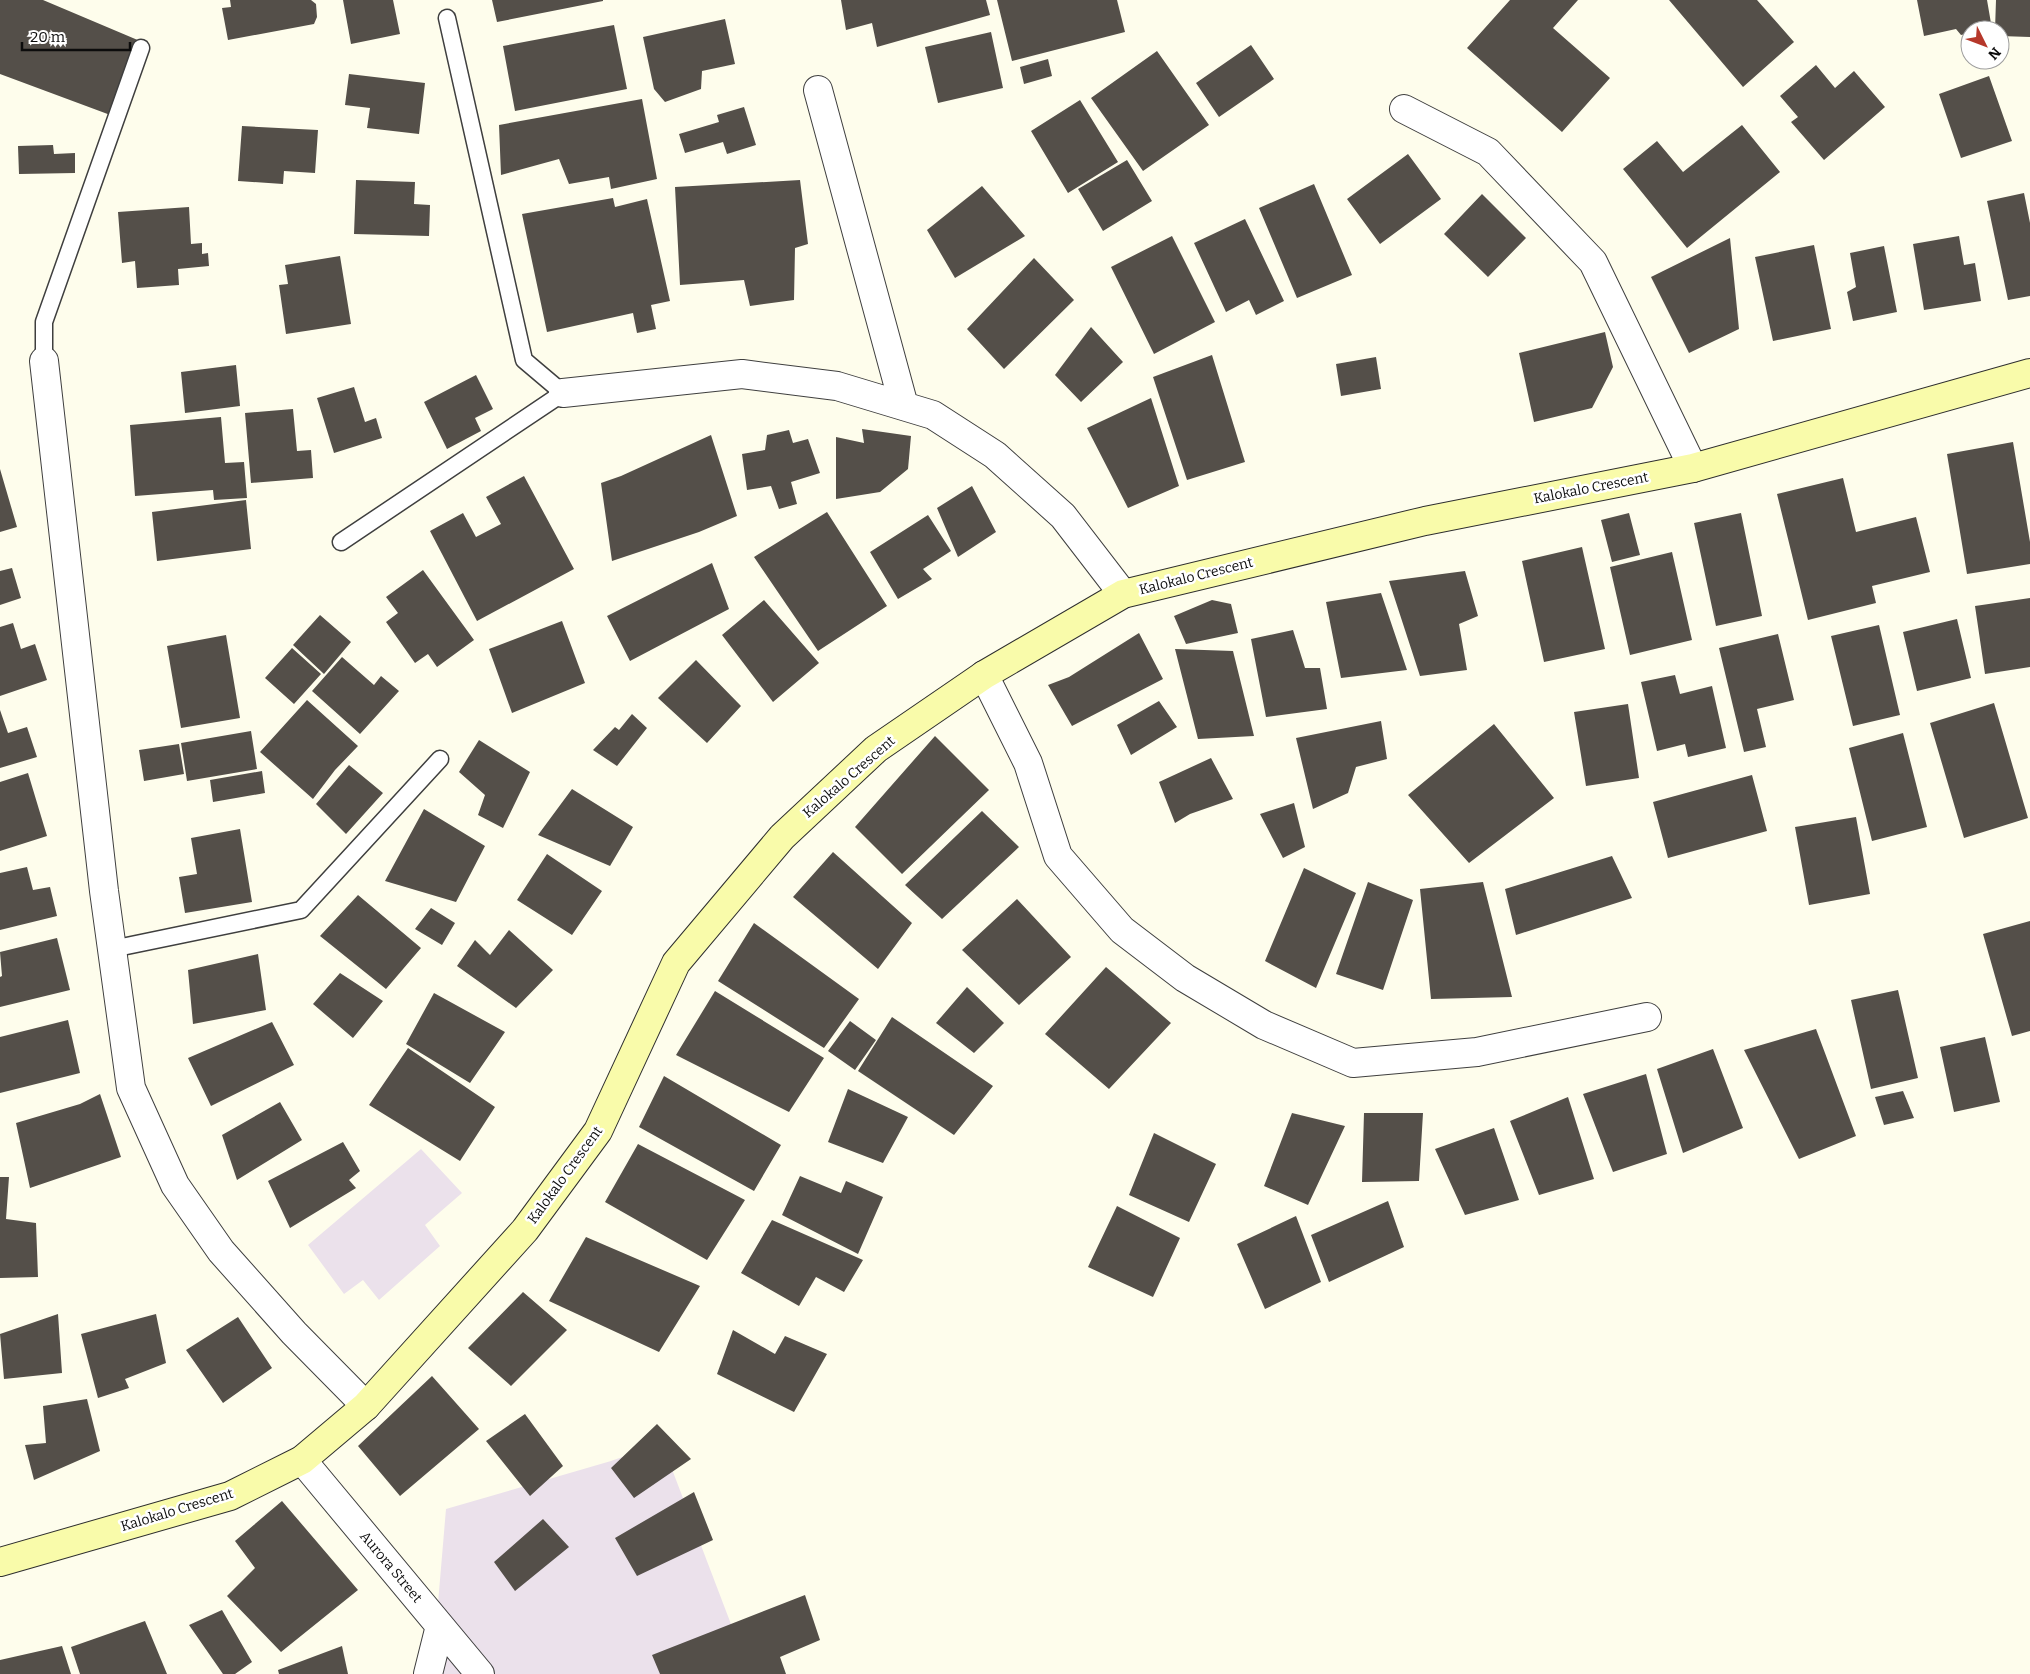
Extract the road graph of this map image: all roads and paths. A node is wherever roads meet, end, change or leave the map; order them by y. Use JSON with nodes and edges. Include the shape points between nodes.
{"nodes":[{"id":1,"x":447,"y":18,"type":"dead end"},
{"id":2,"x":141,"y":48,"type":"dead end"},
{"id":3,"x":818,"y":90,"type":"dead end"},
{"id":4,"x":1404,"y":109,"type":"dead end"},
{"id":5,"x":44,"y":361,"type":"joint"},
{"id":6,"x":2030,"y":372,"type":"edge"},
{"id":7,"x":563,"y":393,"type":"junction"},
{"id":8,"x":904,"y":406,"type":"junction"},
{"id":9,"x":1693,"y":468,"type":"junction"},
{"id":10,"x":341,"y":542,"type":"dead end"},
{"id":11,"x":1123,"y":594,"type":"junction"},
{"id":12,"x":984,"y":675,"type":"junction"},
{"id":13,"x":440,"y":759,"type":"dead end"},
{"id":14,"x":112,"y":949,"type":"junction"},
{"id":15,"x":1647,"y":1017,"type":"dead end"},
{"id":16,"x":366,"y":1406,"type":"junction"},
{"id":17,"x":302,"y":1460,"type":"junction"},
{"id":18,"x":0,"y":1562,"type":"edge"},
{"id":19,"x":440,"y":1626,"type":"junction"},
{"id":20,"x":428,"y":1674,"type":"edge"},
{"id":21,"x":480,"y":1674,"type":"edge"}],
"edges":[{"from":1,"to":7,"type":"lane","via":[[524,360]]},
{"from":2,"to":5,"type":"lane","via":[[44,322]]},
{"from":3,"to":8,"type":"street"},
{"from":4,"to":9,"type":"street","via":[[1488,152],[1593,262]]},
{"from":5,"to":14,"type":"street"},
{"from":6,"to":9,"type":"street","name":"Kalokalo Crescent"},
{"from":7,"to":8,"type":"street","via":[[742,374],[837,386]]},
{"from":7,"to":10,"type":"lane"},
{"from":8,"to":11,"type":"street","via":[[933,415],[995,455],[1063,516]]},
{"from":9,"to":11,"type":"street","name":"Kalokalo Crescent","via":[[1425,521]]},
{"from":11,"to":12,"type":"street","name":"Kalokalo Crescent"},
{"from":12,"to":15,"type":"street","via":[[1028,762],[1058,856],[1122,930],[1185,978],[1264,1026],[1353,1064],[1477,1052]]},
{"from":12,"to":16,"type":"street","name":"Kalokalo Crescent","via":[[876,749],[782,837],[676,963],[598,1131],[526,1230]]},
{"from":13,"to":14,"type":"lane","via":[[301,910]]},
{"from":14,"to":16,"type":"street","via":[[131,1088],[175,1185],[221,1251],[294,1333]]},
{"from":16,"to":17,"type":"street","name":"Kalokalo Crescent"},
{"from":17,"to":18,"type":"street","name":"Kalokalo Crescent","via":[[230,1496]]},
{"from":17,"to":19,"type":"street","name":"Aurora Street"},
{"from":19,"to":20,"type":"street"},
{"from":19,"to":21,"type":"street","name":"Aurora Street"}]}
